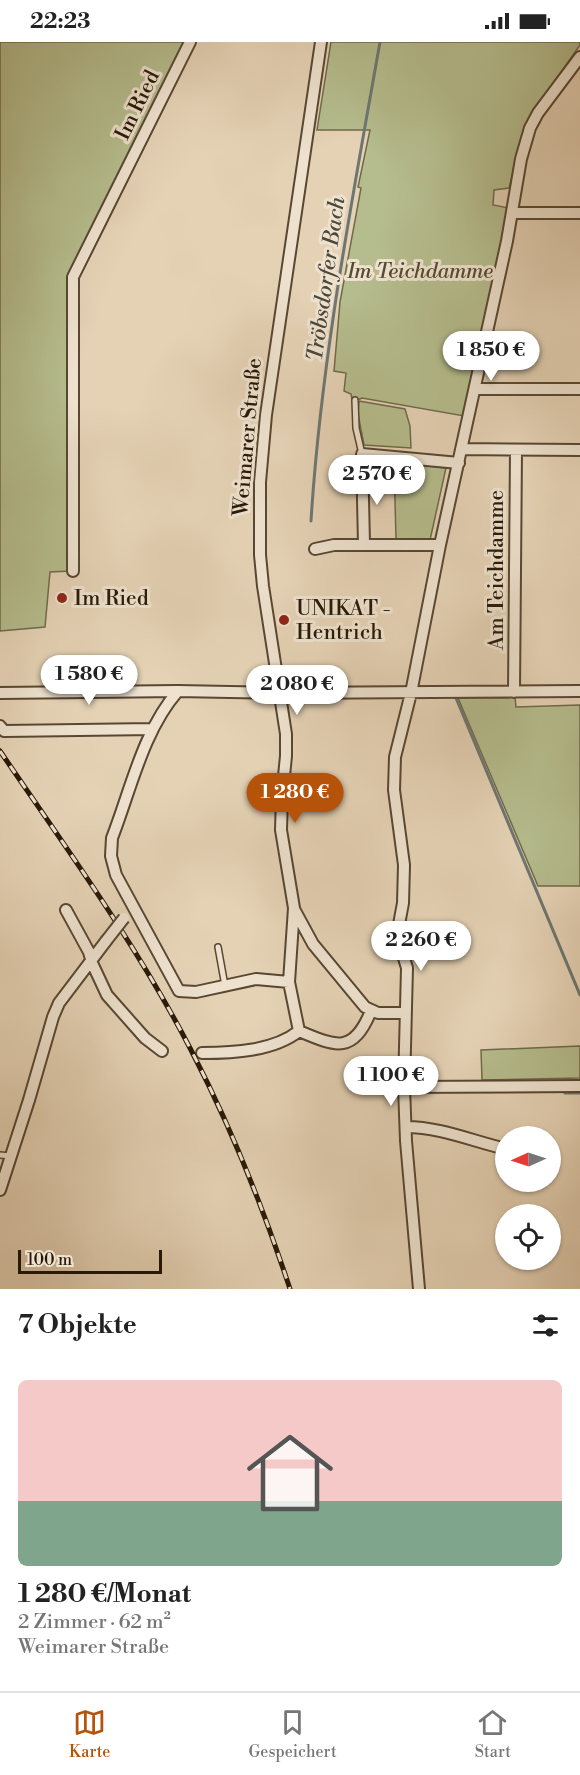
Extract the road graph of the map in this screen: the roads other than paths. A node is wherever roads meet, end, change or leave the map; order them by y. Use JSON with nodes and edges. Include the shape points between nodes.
{"nodes":[{"id":1,"x":190,"y":42,"type":"edge"},
{"id":2,"x":321,"y":42,"type":"edge"},
{"id":3,"x":580,"y":57,"type":"edge"},
{"id":4,"x":512,"y":213,"type":"junction"},
{"id":5,"x":580,"y":213,"type":"edge"},
{"id":6,"x":475,"y":389,"type":"junction"},
{"id":7,"x":580,"y":389,"type":"edge"},
{"id":8,"x":355,"y":400,"type":"dead end"},
{"id":9,"x":461,"y":449,"type":"junction"},
{"id":10,"x":516,"y":450,"type":"junction"},
{"id":11,"x":580,"y":450,"type":"edge"},
{"id":12,"x":362,"y":454,"type":"junction"},
{"id":13,"x":459,"y":463,"type":"junction"},
{"id":14,"x":364,"y":544,"type":"junction"},
{"id":15,"x":440,"y":545,"type":"junction"},
{"id":16,"x":315,"y":549,"type":"dead end"},
{"id":17,"x":73,"y":571,"type":"dead end"},
{"id":18,"x":178,"y":691,"type":"junction"},
{"id":19,"x":580,"y":691,"type":"edge"},
{"id":20,"x":514,"y":692,"type":"junction"},
{"id":21,"x":0,"y":693,"type":"edge"},
{"id":22,"x":279,"y":693,"type":"junction"},
{"id":23,"x":411,"y":693,"type":"junction"},
{"id":24,"x":0,"y":726,"type":"edge"},
{"id":25,"x":153,"y":729,"type":"junction"},
{"id":26,"x":294,"y":908,"type":"junction"},
{"id":27,"x":134,"y":909,"type":"junction"},
{"id":28,"x":66,"y":910,"type":"dead end"},
{"id":29,"x":218,"y":947,"type":"dead end"},
{"id":30,"x":92,"y":963,"type":"junction"},
{"id":31,"x":289,"y":982,"type":"junction"},
{"id":32,"x":225,"y":986,"type":"junction"},
{"id":33,"x":371,"y":1011,"type":"junction"},
{"id":34,"x":405,"y":1013,"type":"junction"},
{"id":35,"x":299,"y":1031,"type":"junction"},
{"id":36,"x":162,"y":1051,"type":"dead end"},
{"id":37,"x":202,"y":1053,"type":"dead end"},
{"id":38,"x":404,"y":1086,"type":"junction"},
{"id":39,"x":580,"y":1086,"type":"edge"},
{"id":40,"x":406,"y":1127,"type":"junction"},
{"id":41,"x":495,"y":1146,"type":"edge"},
{"id":42,"x":5,"y":1156,"type":"edge"},
{"id":43,"x":0,"y":1190,"type":"edge"},
{"id":44,"x":419,"y":1289,"type":"edge"}],
"edges":[{"from":1,"to":17,"type":"street","name":"Im Ried","via":[[73,277]]},
{"from":2,"to":22,"type":"street","name":"Weimarer Straße","via":[[278,325],[258,508],[260,555]]},
{"from":3,"to":4,"type":"street","name":"Am Teichdamme","via":[[530,128]]},
{"from":4,"to":5,"type":"street"},
{"from":4,"to":6,"type":"street","name":"Am Teichdamme"},
{"from":6,"to":7,"type":"street"},
{"from":6,"to":9,"type":"street","name":"Am Teichdamme"},
{"from":8,"to":12,"type":"lane"},
{"from":9,"to":10,"type":"street"},
{"from":9,"to":13,"type":"street","name":"Am Teichdamme"},
{"from":10,"to":11,"type":"street"},
{"from":10,"to":20,"type":"street","name":"Am Teichdamme"},
{"from":12,"to":13,"type":"street"},
{"from":12,"to":14,"type":"street","via":[[356,481]]},
{"from":13,"to":15,"type":"street","name":"Am Teichdamme"},
{"from":14,"to":15,"type":"street"},
{"from":14,"to":16,"type":"street"},
{"from":15,"to":23,"type":"street","name":"Am Teichdamme"},
{"from":18,"to":21,"type":"street"},
{"from":18,"to":22,"type":"street"},
{"from":18,"to":25,"type":"street"},
{"from":19,"to":20,"type":"street"},
{"from":20,"to":23,"type":"street"},
{"from":22,"to":23,"type":"street"},
{"from":22,"to":26,"type":"street","name":"Weimarer Straße","via":[[286,742],[281,830]]},
{"from":23,"to":34,"type":"street","name":"Am Teichdamme","via":[[396,746],[393,780],[404,865],[397,935],[407,968]]},
{"from":24,"to":25,"type":"street","via":[[4,731]]},
{"from":25,"to":27,"type":"street","via":[[111,847],[116,875]]},
{"from":26,"to":31,"type":"street","name":"Weimarer Straße"},
{"from":26,"to":33,"type":"street","name":"Weimarer Straße","via":[[314,944]]},
{"from":27,"to":30,"type":"street","bridge":true},
{"from":27,"to":32,"type":"street","via":[[179,991]]},
{"from":28,"to":30,"type":"street"},
{"from":29,"to":32,"type":"lane"},
{"from":30,"to":36,"type":"street","via":[[107,995],[145,1038]]},
{"from":30,"to":42,"type":"street","via":[[59,1003]]},
{"from":31,"to":32,"type":"street","via":[[256,979]]},
{"from":31,"to":35,"type":"street","name":"Weimarer Straße"},
{"from":33,"to":34,"type":"street"},
{"from":33,"to":35,"type":"street","via":[[360,1033],[350,1042],[332,1043]]},
{"from":34,"to":38,"type":"street","name":"Am Teichdamme"},
{"from":35,"to":37,"type":"street","via":[[276,1044]]},
{"from":38,"to":39,"type":"street"},
{"from":38,"to":40,"type":"street","name":"Am Teichdamme"},
{"from":40,"to":41,"type":"street","via":[[424,1127]]},
{"from":40,"to":44,"type":"street","name":"Am Teichdamme"},
{"from":42,"to":43,"type":"street"}]}
